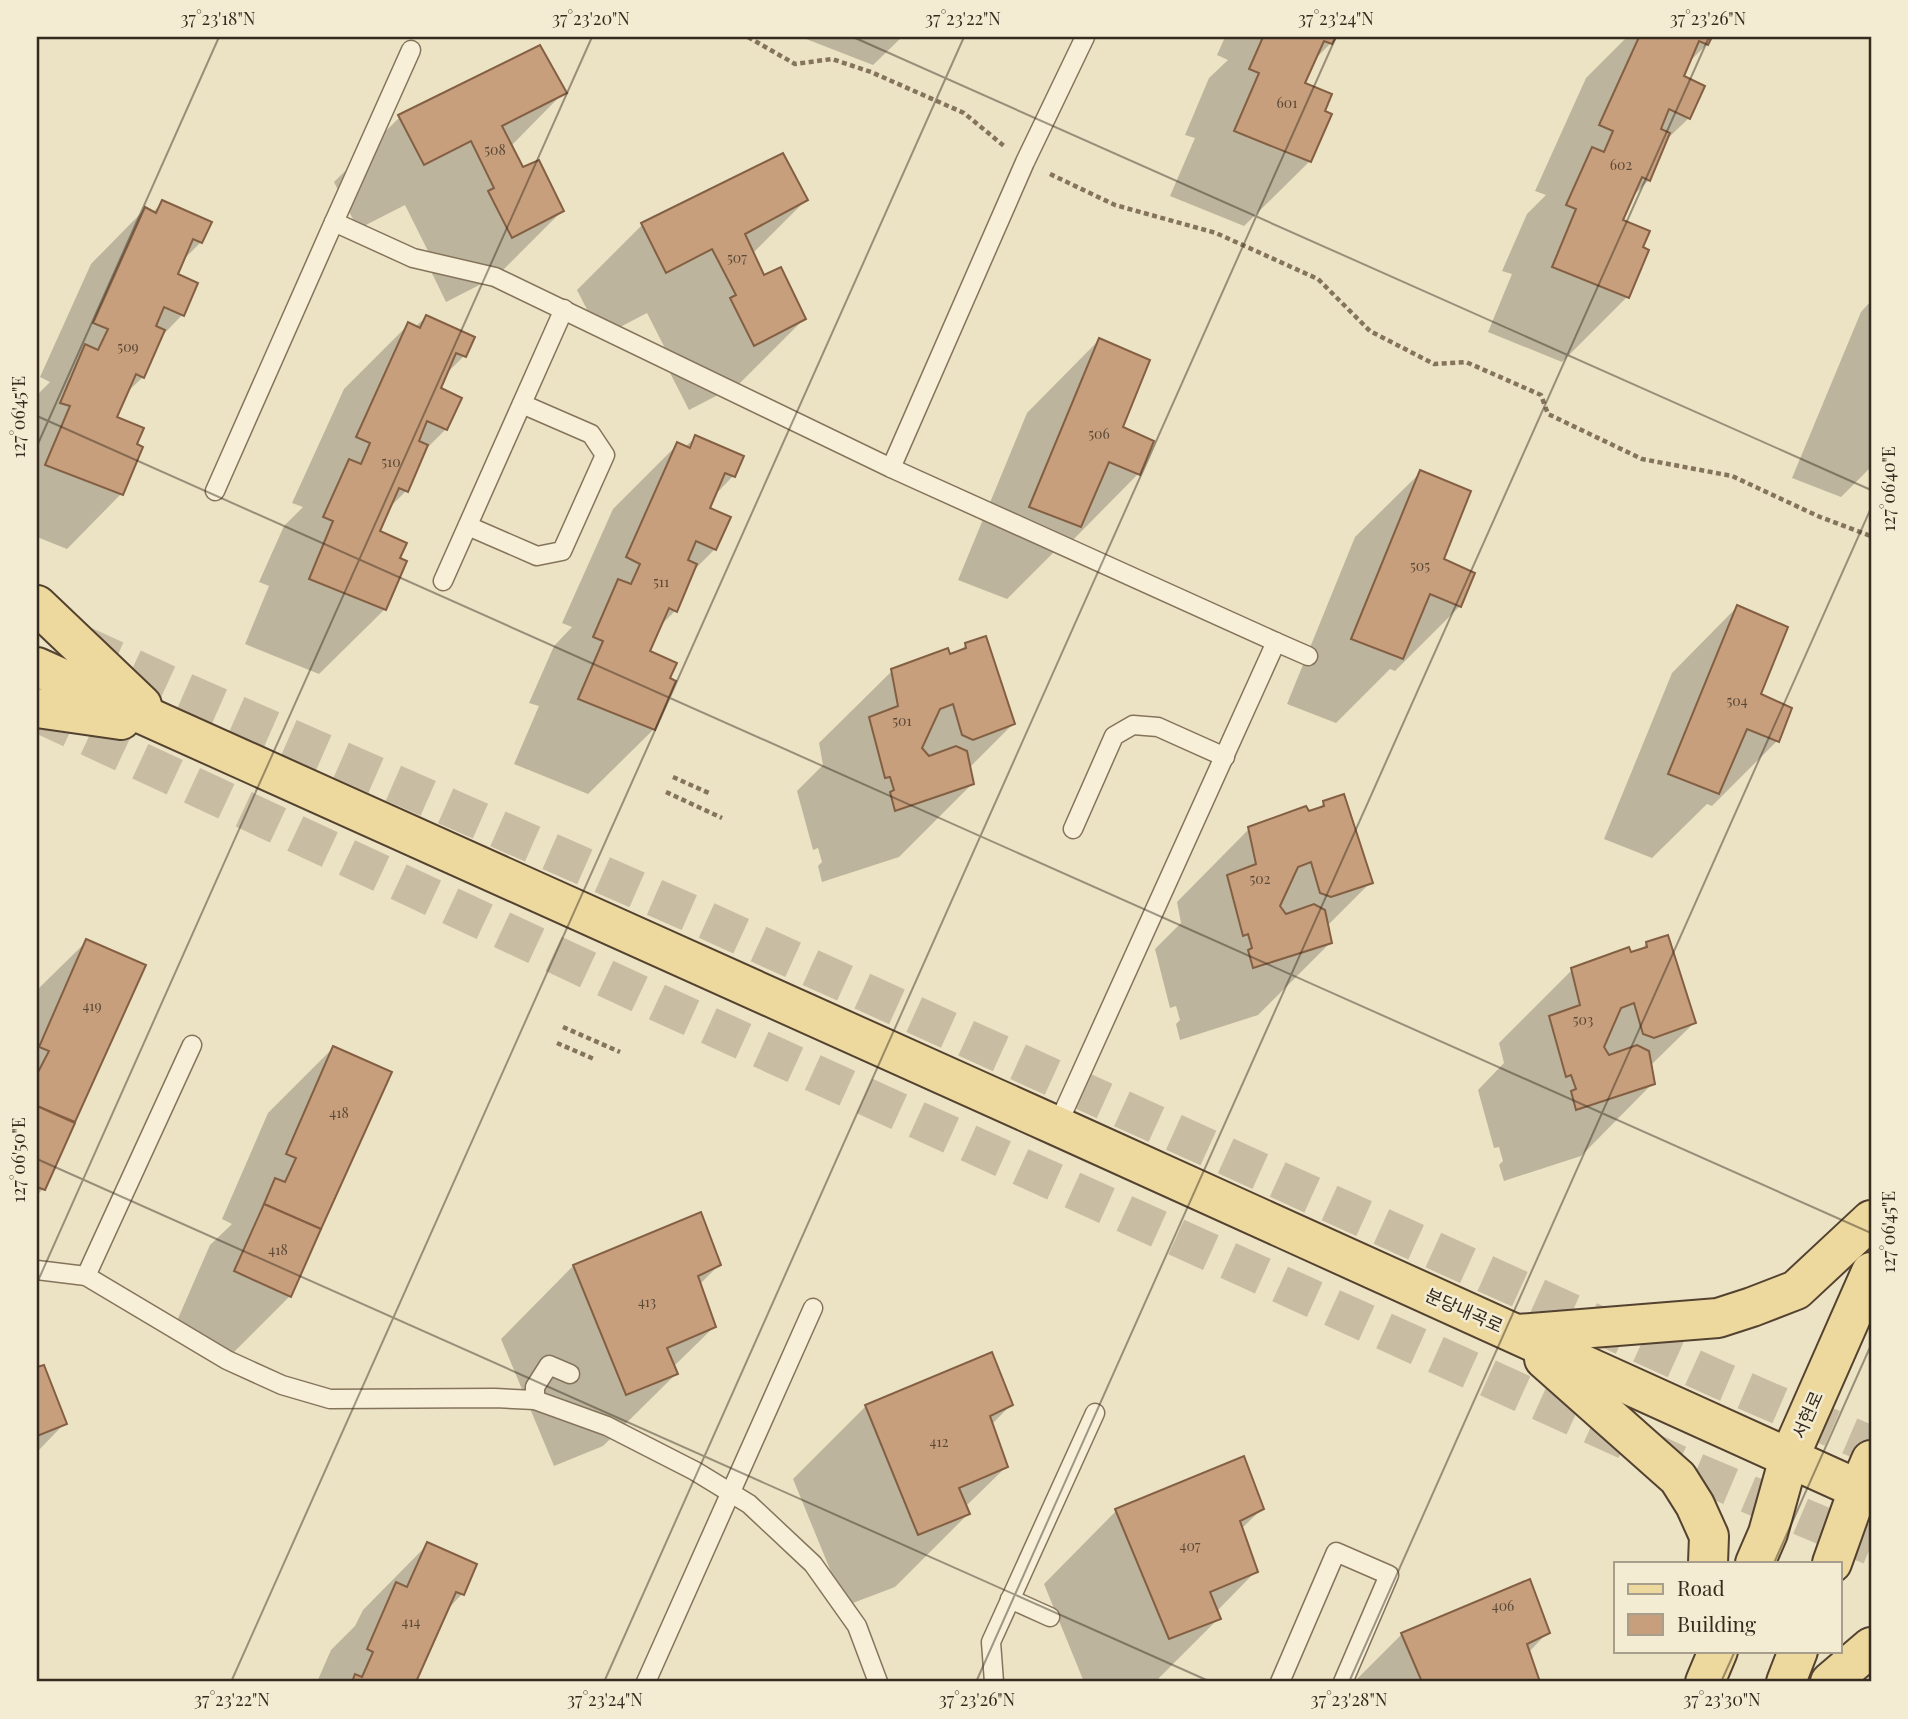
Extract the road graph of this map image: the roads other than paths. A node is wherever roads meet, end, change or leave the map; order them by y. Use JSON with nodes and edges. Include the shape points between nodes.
{"nodes":[{"id":1,"x":1084,"y":37,"type":"edge"},
{"id":2,"x":411,"y":50,"type":"dead end"},
{"id":3,"x":334,"y":222,"type":"junction"},
{"id":4,"x":564,"y":309,"type":"junction"},
{"id":5,"x":522,"y":404,"type":"junction"},
{"id":6,"x":891,"y":468,"type":"junction"},
{"id":7,"x":215,"y":491,"type":"dead end"},
{"id":8,"x":468,"y":526,"type":"junction"},
{"id":9,"x":443,"y":581,"type":"dead end"},
{"id":10,"x":37,"y":605,"type":"edge"},
{"id":11,"x":1276,"y":642,"type":"junction"},
{"id":12,"x":1308,"y":656,"type":"dead end"},
{"id":13,"x":37,"y":667,"type":"edge"},
{"id":14,"x":37,"y":708,"type":"edge"},
{"id":15,"x":164,"y":726,"type":"junction"},
{"id":16,"x":1225,"y":757,"type":"junction"},
{"id":17,"x":1073,"y":830,"type":"dead end"},
{"id":18,"x":191,"y":1045,"type":"dead end"},
{"id":19,"x":1057,"y":1126,"type":"junction"},
{"id":20,"x":1871,"y":1220,"type":"edge"},
{"id":21,"x":37,"y":1270,"type":"edge"},
{"id":22,"x":1871,"y":1272,"type":"edge"},
{"id":23,"x":86,"y":1276,"type":"junction"},
{"id":24,"x":813,"y":1308,"type":"dead end"},
{"id":25,"x":1516,"y":1334,"type":"junction"},
{"id":26,"x":570,"y":1374,"type":"dead end"},
{"id":27,"x":535,"y":1400,"type":"junction"},
{"id":28,"x":1095,"y":1413,"type":"dead end"},
{"id":29,"x":1789,"y":1458,"type":"junction"},
{"id":30,"x":1867,"y":1482,"type":"edge"},
{"id":31,"x":729,"y":1492,"type":"junction"},
{"id":32,"x":1708,"y":1562,"type":"edge"},
{"id":33,"x":1755,"y":1562,"type":"edge"},
{"id":34,"x":1832,"y":1562,"type":"edge"},
{"id":35,"x":1010,"y":1599,"type":"junction"},
{"id":36,"x":1051,"y":1617,"type":"dead end"},
{"id":37,"x":1871,"y":1647,"type":"edge"},
{"id":38,"x":1798,"y":1652,"type":"edge"},
{"id":39,"x":646,"y":1682,"type":"edge"},
{"id":40,"x":878,"y":1682,"type":"edge"},
{"id":41,"x":994,"y":1682,"type":"edge"},
{"id":42,"x":1280,"y":1682,"type":"edge"},
{"id":43,"x":1343,"y":1682,"type":"edge"},
{"id":44,"x":1786,"y":1682,"type":"edge"},
{"id":45,"x":1830,"y":1682,"type":"edge"}],
"edges":[{"from":1,"to":6,"type":"lane"},
{"from":2,"to":3,"type":"lane"},
{"from":3,"to":4,"type":"lane","via":[[413,258],[495,277]]},
{"from":3,"to":7,"type":"lane"},
{"from":4,"to":5,"type":"lane"},
{"from":4,"to":6,"type":"lane"},
{"from":5,"to":8,"type":"lane"},
{"from":5,"to":8,"type":"lane","via":[[591,434],[605,455],[568,539],[562,551],[537,556]]},
{"from":6,"to":11,"type":"lane"},
{"from":8,"to":9,"type":"lane"},
{"from":10,"to":15,"type":"main road"},
{"from":11,"to":12,"type":"lane"},
{"from":11,"to":16,"type":"lane"},
{"from":13,"to":15,"type":"main road","name":"분당내곡로"},
{"from":14,"to":15,"type":"main road"},
{"from":15,"to":19,"type":"main road","name":"분당내곡로"},
{"from":16,"to":17,"type":"lane","via":[[1158,727],[1133,725],[1114,736]]},
{"from":16,"to":19,"type":"lane"},
{"from":18,"to":23,"type":"lane"},
{"from":19,"to":25,"type":"main road","name":"분당내곡로"},
{"from":20,"to":25,"type":"main road","via":[[1796,1290],[1718,1318]]},
{"from":21,"to":23,"type":"lane"},
{"from":22,"to":29,"type":"main road","name":"서현로"},
{"from":23,"to":27,"type":"lane","via":[[227,1360],[330,1399]]},
{"from":24,"to":31,"type":"lane"},
{"from":25,"to":29,"type":"main road","name":"분당내곡로"},
{"from":25,"to":32,"type":"main road","via":[[1678,1478],[1709,1536]]},
{"from":26,"to":27,"type":"lane","via":[[548,1365],[535,1387]]},
{"from":27,"to":31,"type":"lane","via":[[607,1426]]},
{"from":28,"to":35,"type":"lane"},
{"from":29,"to":30,"type":"main road","name":"분당내곡로"},
{"from":29,"to":33,"type":"main road","name":"서현로"},
{"from":30,"to":34,"type":"main road"},
{"from":31,"to":39,"type":"lane"},
{"from":31,"to":40,"type":"lane","via":[[749,1504],[813,1564],[857,1626]]},
{"from":35,"to":36,"type":"lane"},
{"from":35,"to":41,"type":"lane","via":[[990,1642]]},
{"from":37,"to":45,"type":"main road"},
{"from":38,"to":44,"type":"main road"},
{"from":42,"to":43,"type":"lane","via":[[1336,1552],[1389,1575]]}]}
